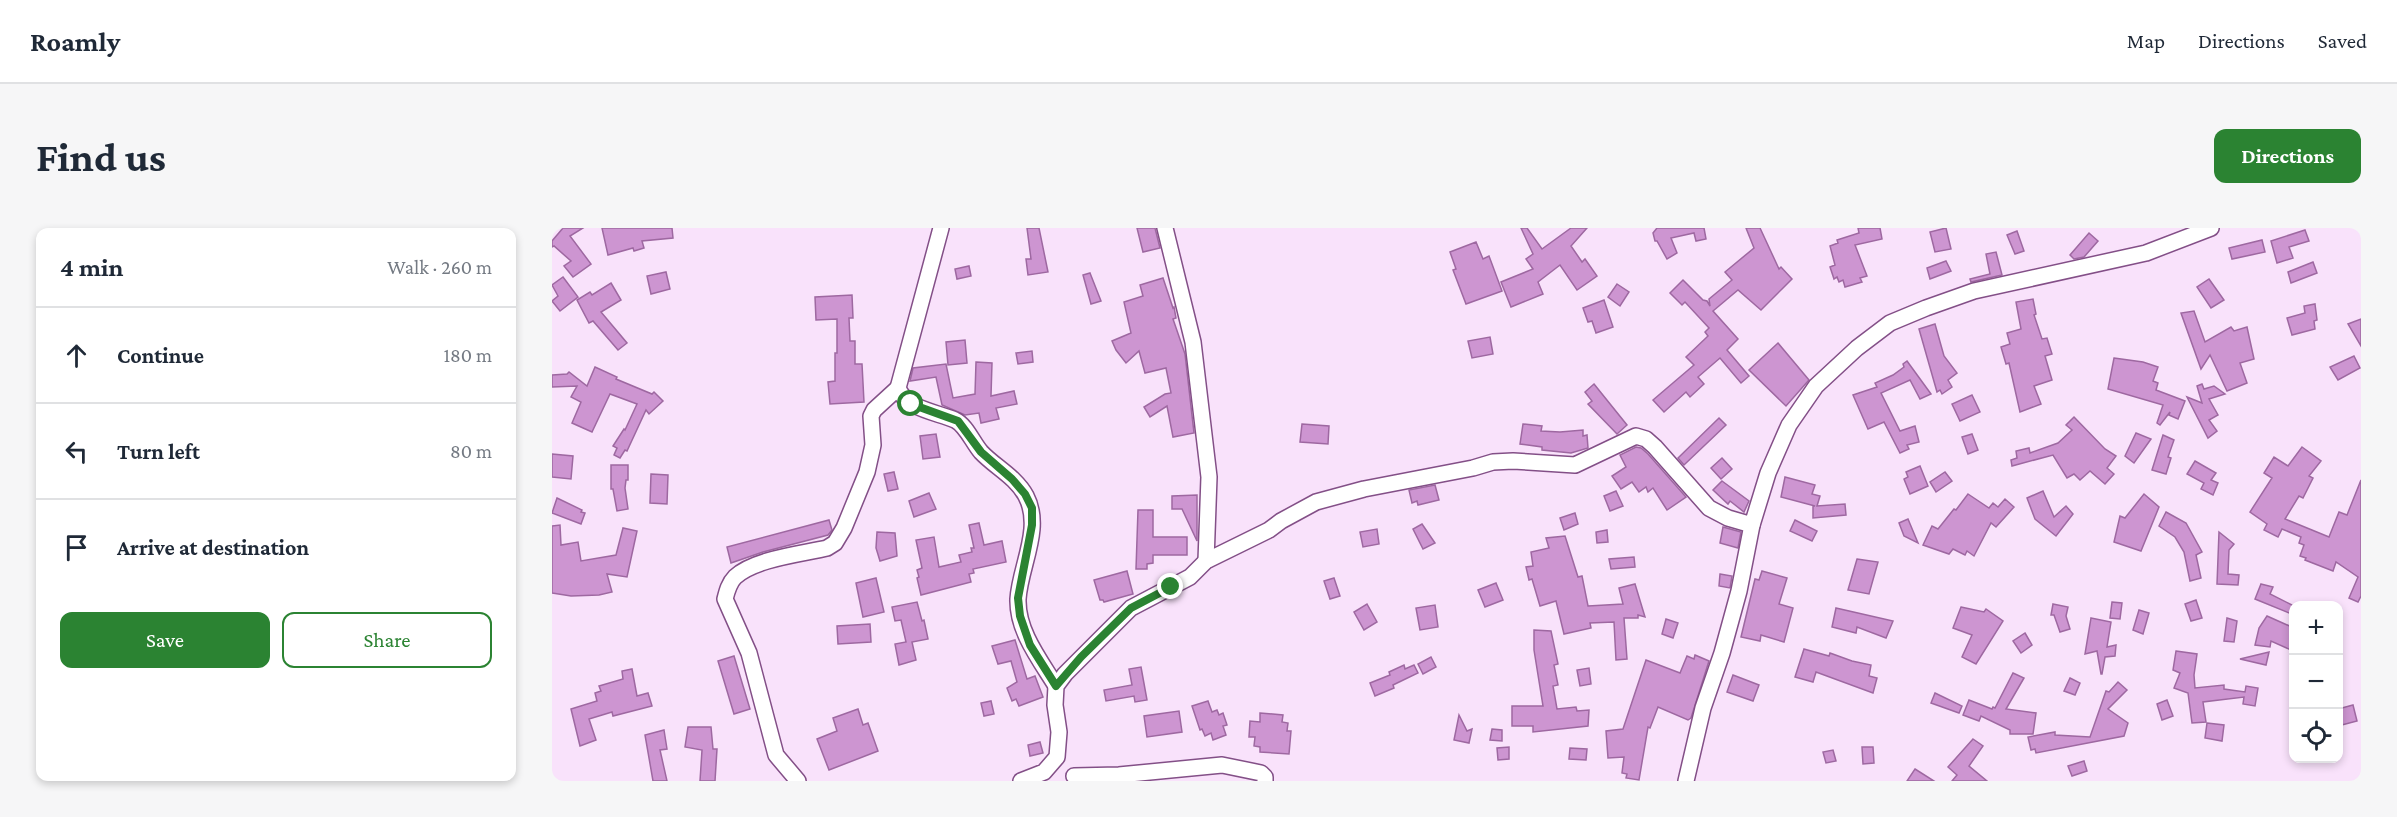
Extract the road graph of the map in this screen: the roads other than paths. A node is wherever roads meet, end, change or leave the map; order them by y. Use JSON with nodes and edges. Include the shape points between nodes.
{"nodes":[{"id":1,"x":941,"y":228,"type":"edge"},
{"id":2,"x":1165,"y":228,"type":"edge"},
{"id":3,"x":2211,"y":228,"type":"edge"},
{"id":4,"x":898,"y":388,"type":"junction"},
{"id":5,"x":1752,"y":525,"type":"junction"},
{"id":6,"x":1206,"y":561,"type":"junction"},
{"id":7,"x":1056,"y":686,"type":"junction"},
{"id":8,"x":1057,"y":757,"type":"junction"},
{"id":9,"x":1074,"y":778,"type":"edge"},
{"id":10,"x":798,"y":781,"type":"edge"},
{"id":11,"x":1021,"y":781,"type":"edge"},
{"id":12,"x":1265,"y":781,"type":"edge"},
{"id":13,"x":1686,"y":781,"type":"edge"}],
"edges":[{"from":1,"to":4,"type":"street"},
{"from":2,"to":6,"type":"street","via":[[1193,342],[1209,477]]},
{"from":3,"to":5,"type":"street","via":[[2146,254],[1974,291],[1890,323],[1816,387],[1789,425],[1768,473]]},
{"from":4,"to":7,"type":"street","via":[[901,398],[911,404],[958,421],[981,452],[1025,494],[1032,508],[1032,525],[1018,598],[1020,616],[1030,645]]},
{"from":4,"to":10,"type":"street","via":[[874,410],[871,460],[850,516],[835,543],[743,571],[727,591],[725,599],[749,653],[776,756]]},
{"from":5,"to":6,"type":"street","via":[[1709,508],[1655,447],[1636,436],[1575,465],[1493,462],[1316,502]]},
{"from":5,"to":13,"type":"street","via":[[1739,591],[1703,708]]},
{"from":6,"to":7,"type":"street","via":[[1190,577],[1131,608]]},
{"from":7,"to":8,"type":"street"},
{"from":8,"to":9,"type":"street"},
{"from":8,"to":11,"type":"street","via":[[1044,772]]},
{"from":9,"to":12,"type":"street","via":[[1222,765],[1261,773]]}]}
